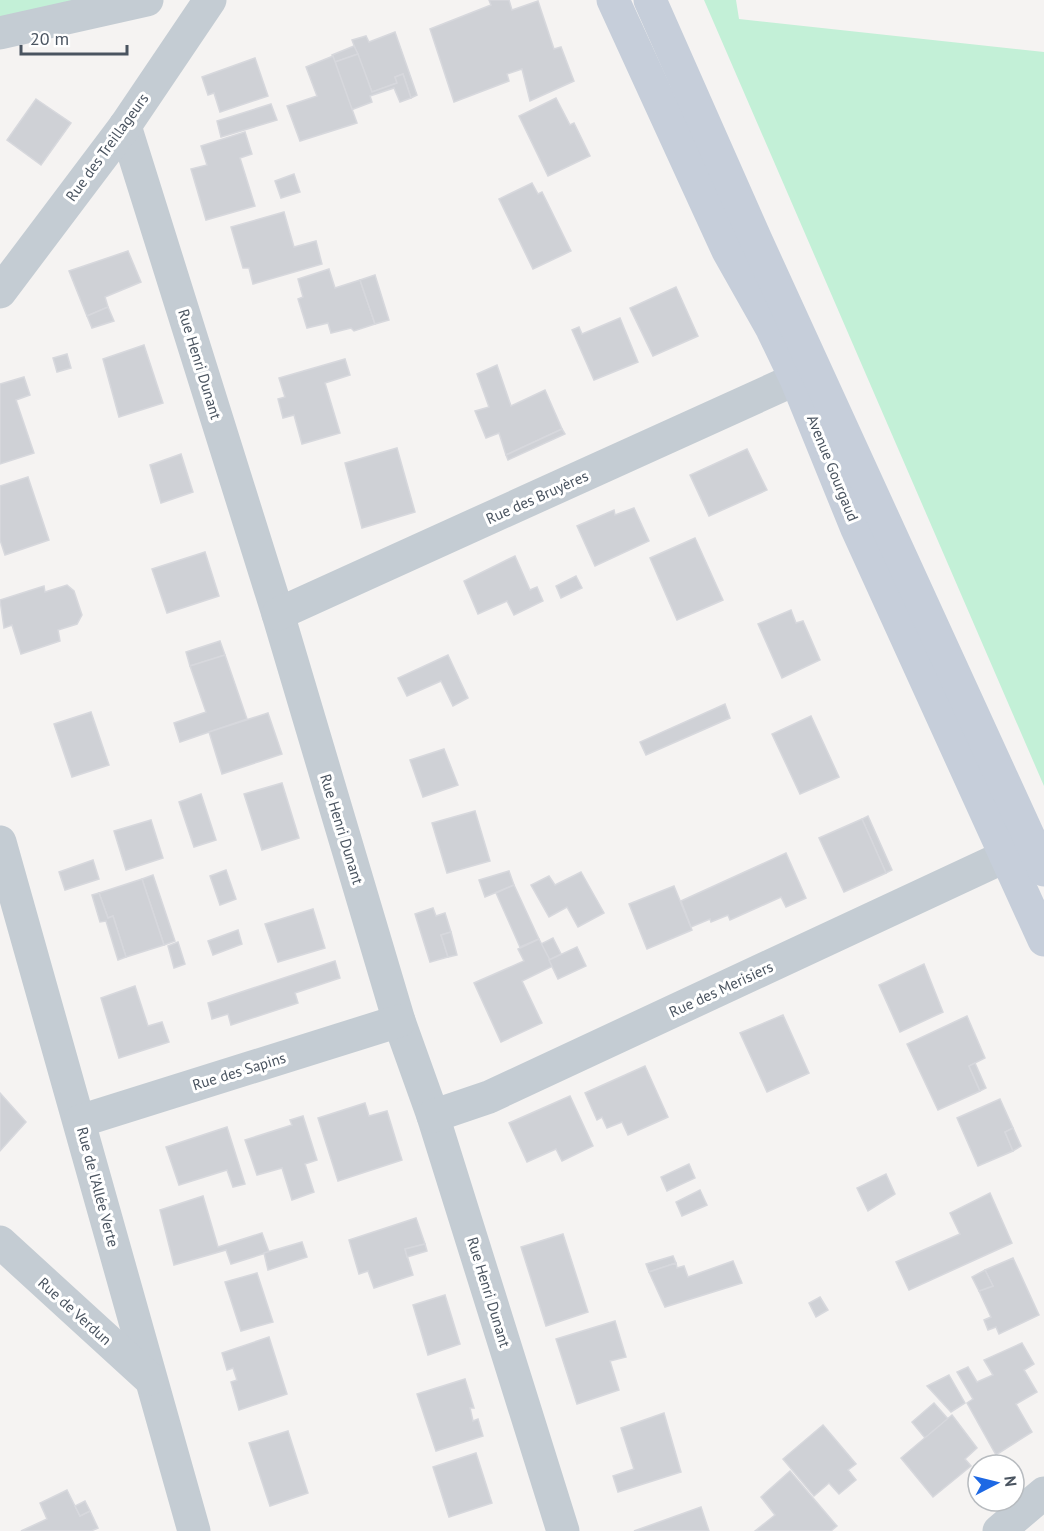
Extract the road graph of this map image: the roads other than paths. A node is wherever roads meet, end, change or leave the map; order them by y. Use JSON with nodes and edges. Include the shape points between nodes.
{"nodes":[{"id":1,"x":147,"y":0,"type":"edge"},
{"id":2,"x":210,"y":0,"type":"edge"},
{"id":3,"x":613,"y":0,"type":"edge"},
{"id":4,"x":650,"y":0,"type":"edge"},
{"id":5,"x":0,"y":33,"type":"edge"},
{"id":6,"x":124,"y":126,"type":"junction"},
{"id":7,"x":0,"y":292,"type":"edge"},
{"id":8,"x":796,"y":379,"type":"junction"},
{"id":9,"x":278,"y":615,"type":"junction"},
{"id":10,"x":0,"y":842,"type":"edge"},
{"id":11,"x":1006,"y":856,"type":"junction"},
{"id":12,"x":1044,"y":870,"type":"edge"},
{"id":13,"x":1044,"y":940,"type":"edge"},
{"id":14,"x":399,"y":1021,"type":"junction"},
{"id":15,"x":433,"y":1116,"type":"junction"},
{"id":16,"x":80,"y":1121,"type":"junction"},
{"id":17,"x":0,"y":1242,"type":"edge"},
{"id":18,"x":150,"y":1379,"type":"junction"},
{"id":19,"x":1044,"y":1493,"type":"edge"},
{"id":20,"x":194,"y":1531,"type":"edge"},
{"id":21,"x":563,"y":1531,"type":"edge"},
{"id":22,"x":999,"y":1531,"type":"edge"}],
"edges":[{"from":1,"to":5,"type":"street"},
{"from":2,"to":6,"type":"street","name":"Rue des Treillageurs"},
{"from":3,"to":8,"type":"main road","name":"Avenue Gourgaud","via":[[728,251]]},
{"from":4,"to":12,"type":"main road","name":"Avenue Gourgaud"},
{"from":6,"to":7,"type":"street","name":"Rue des Treillageurs"},
{"from":6,"to":9,"type":"street","name":"Rue Henri Dunant"},
{"from":8,"to":9,"type":"street","name":"Rue des Bruyères"},
{"from":8,"to":11,"type":"main road","name":"Avenue Gourgaud","via":[[857,529]]},
{"from":9,"to":14,"type":"street","name":"Rue Henri Dunant"},
{"from":10,"to":16,"type":"street","name":"Rue de l'Allée Verte"},
{"from":11,"to":13,"type":"main road","name":"Avenue Gourgaud"},
{"from":11,"to":15,"type":"street","name":"Rue des Merisiers","via":[[489,1097]]},
{"from":14,"to":15,"type":"street","name":"Rue Henri Dunant"},
{"from":14,"to":16,"type":"street","name":"Rue des Sapins"},
{"from":15,"to":21,"type":"street","name":"Rue Henri Dunant"},
{"from":16,"to":18,"type":"street","name":"Rue de l'Allée Verte"},
{"from":17,"to":18,"type":"street","name":"Rue de Verdun"},
{"from":18,"to":20,"type":"street","name":"Rue de l'Allée Verte"},
{"from":19,"to":22,"type":"street"}]}
